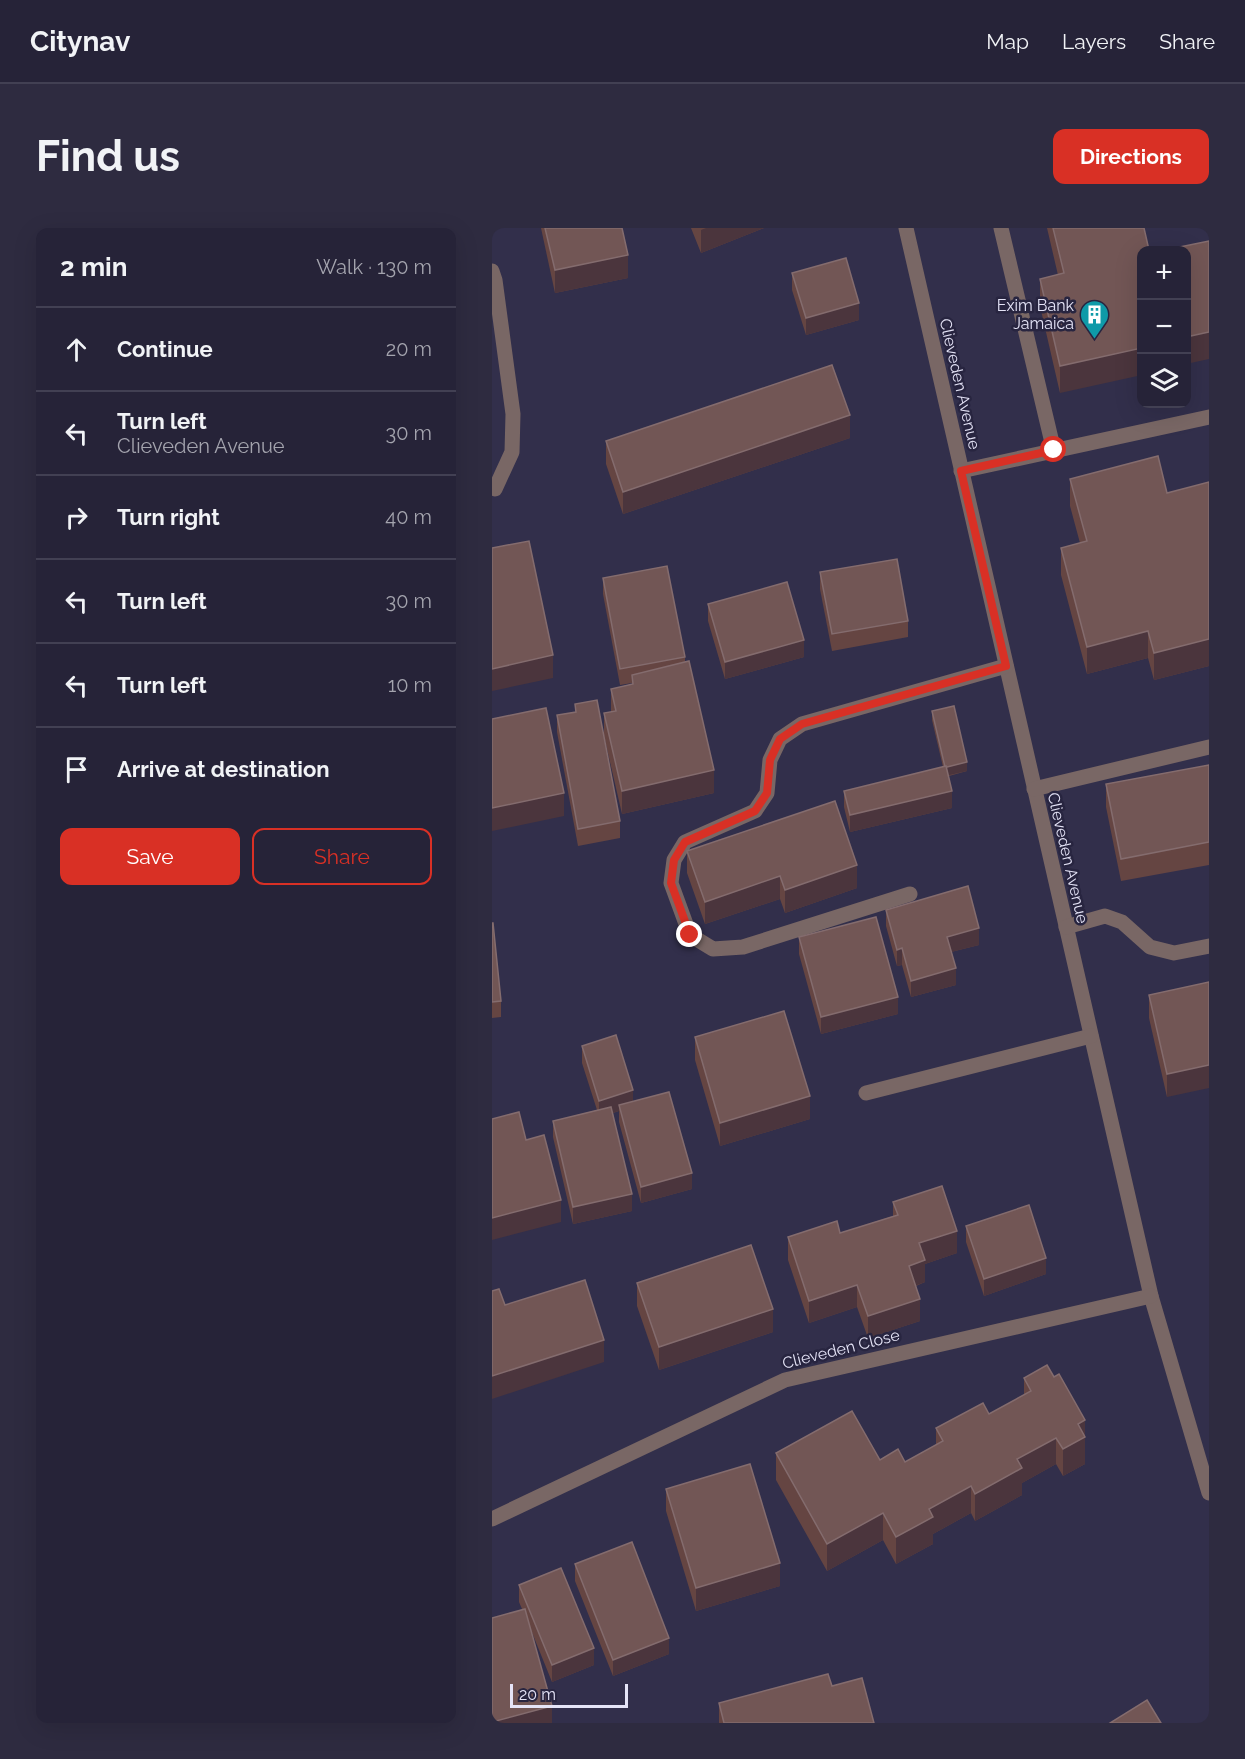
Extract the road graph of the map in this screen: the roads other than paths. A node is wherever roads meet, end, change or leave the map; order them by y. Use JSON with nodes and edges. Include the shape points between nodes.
{"nodes":[{"id":1,"x":906,"y":228,"type":"edge"},
{"id":2,"x":1001,"y":228,"type":"edge"},
{"id":3,"x":492,"y":271,"type":"edge"},
{"id":4,"x":1209,"y":417,"type":"edge"},
{"id":5,"x":1054,"y":450,"type":"junction"},
{"id":6,"x":961,"y":471,"type":"junction"},
{"id":7,"x":495,"y":489,"type":"dead end"},
{"id":8,"x":1006,"y":666,"type":"junction"},
{"id":9,"x":1209,"y":747,"type":"edge"},
{"id":10,"x":1034,"y":789,"type":"junction"},
{"id":11,"x":910,"y":894,"type":"dead end"},
{"id":12,"x":1066,"y":927,"type":"junction"},
{"id":13,"x":1209,"y":946,"type":"edge"},
{"id":14,"x":1091,"y":1036,"type":"junction"},
{"id":15,"x":866,"y":1093,"type":"dead end"},
{"id":16,"x":1151,"y":1296,"type":"junction"},
{"id":17,"x":1209,"y":1492,"type":"edge"},
{"id":18,"x":492,"y":1519,"type":"edge"}],
"edges":[{"from":1,"to":6,"type":"street","name":"Clieveden Avenue"},
{"from":2,"to":5,"type":"street"},
{"from":3,"to":7,"type":"street","via":[[513,414],[512,453]]},
{"from":4,"to":5,"type":"street"},
{"from":5,"to":6,"type":"street"},
{"from":6,"to":8,"type":"street","name":"Clieveden Avenue"},
{"from":8,"to":10,"type":"street","name":"Clieveden Avenue"},
{"from":8,"to":11,"type":"street","via":[[802,724],[780,739],[770,760],[767,793],[755,811],[685,842],[674,860],[671,883],[690,935],[713,949],[743,947]]},
{"from":9,"to":10,"type":"street"},
{"from":10,"to":12,"type":"street","name":"Clieveden Avenue"},
{"from":12,"to":13,"type":"street","via":[[1105,916],[1122,922],[1150,947],[1174,952]]},
{"from":12,"to":14,"type":"street","name":"Clieveden Avenue"},
{"from":14,"to":15,"type":"street"},
{"from":14,"to":16,"type":"street","name":"Clieveden Avenue"},
{"from":16,"to":17,"type":"street","name":"Clieveden Avenue"},
{"from":16,"to":18,"type":"street","name":"Clieveden Close","via":[[785,1380]]}]}
